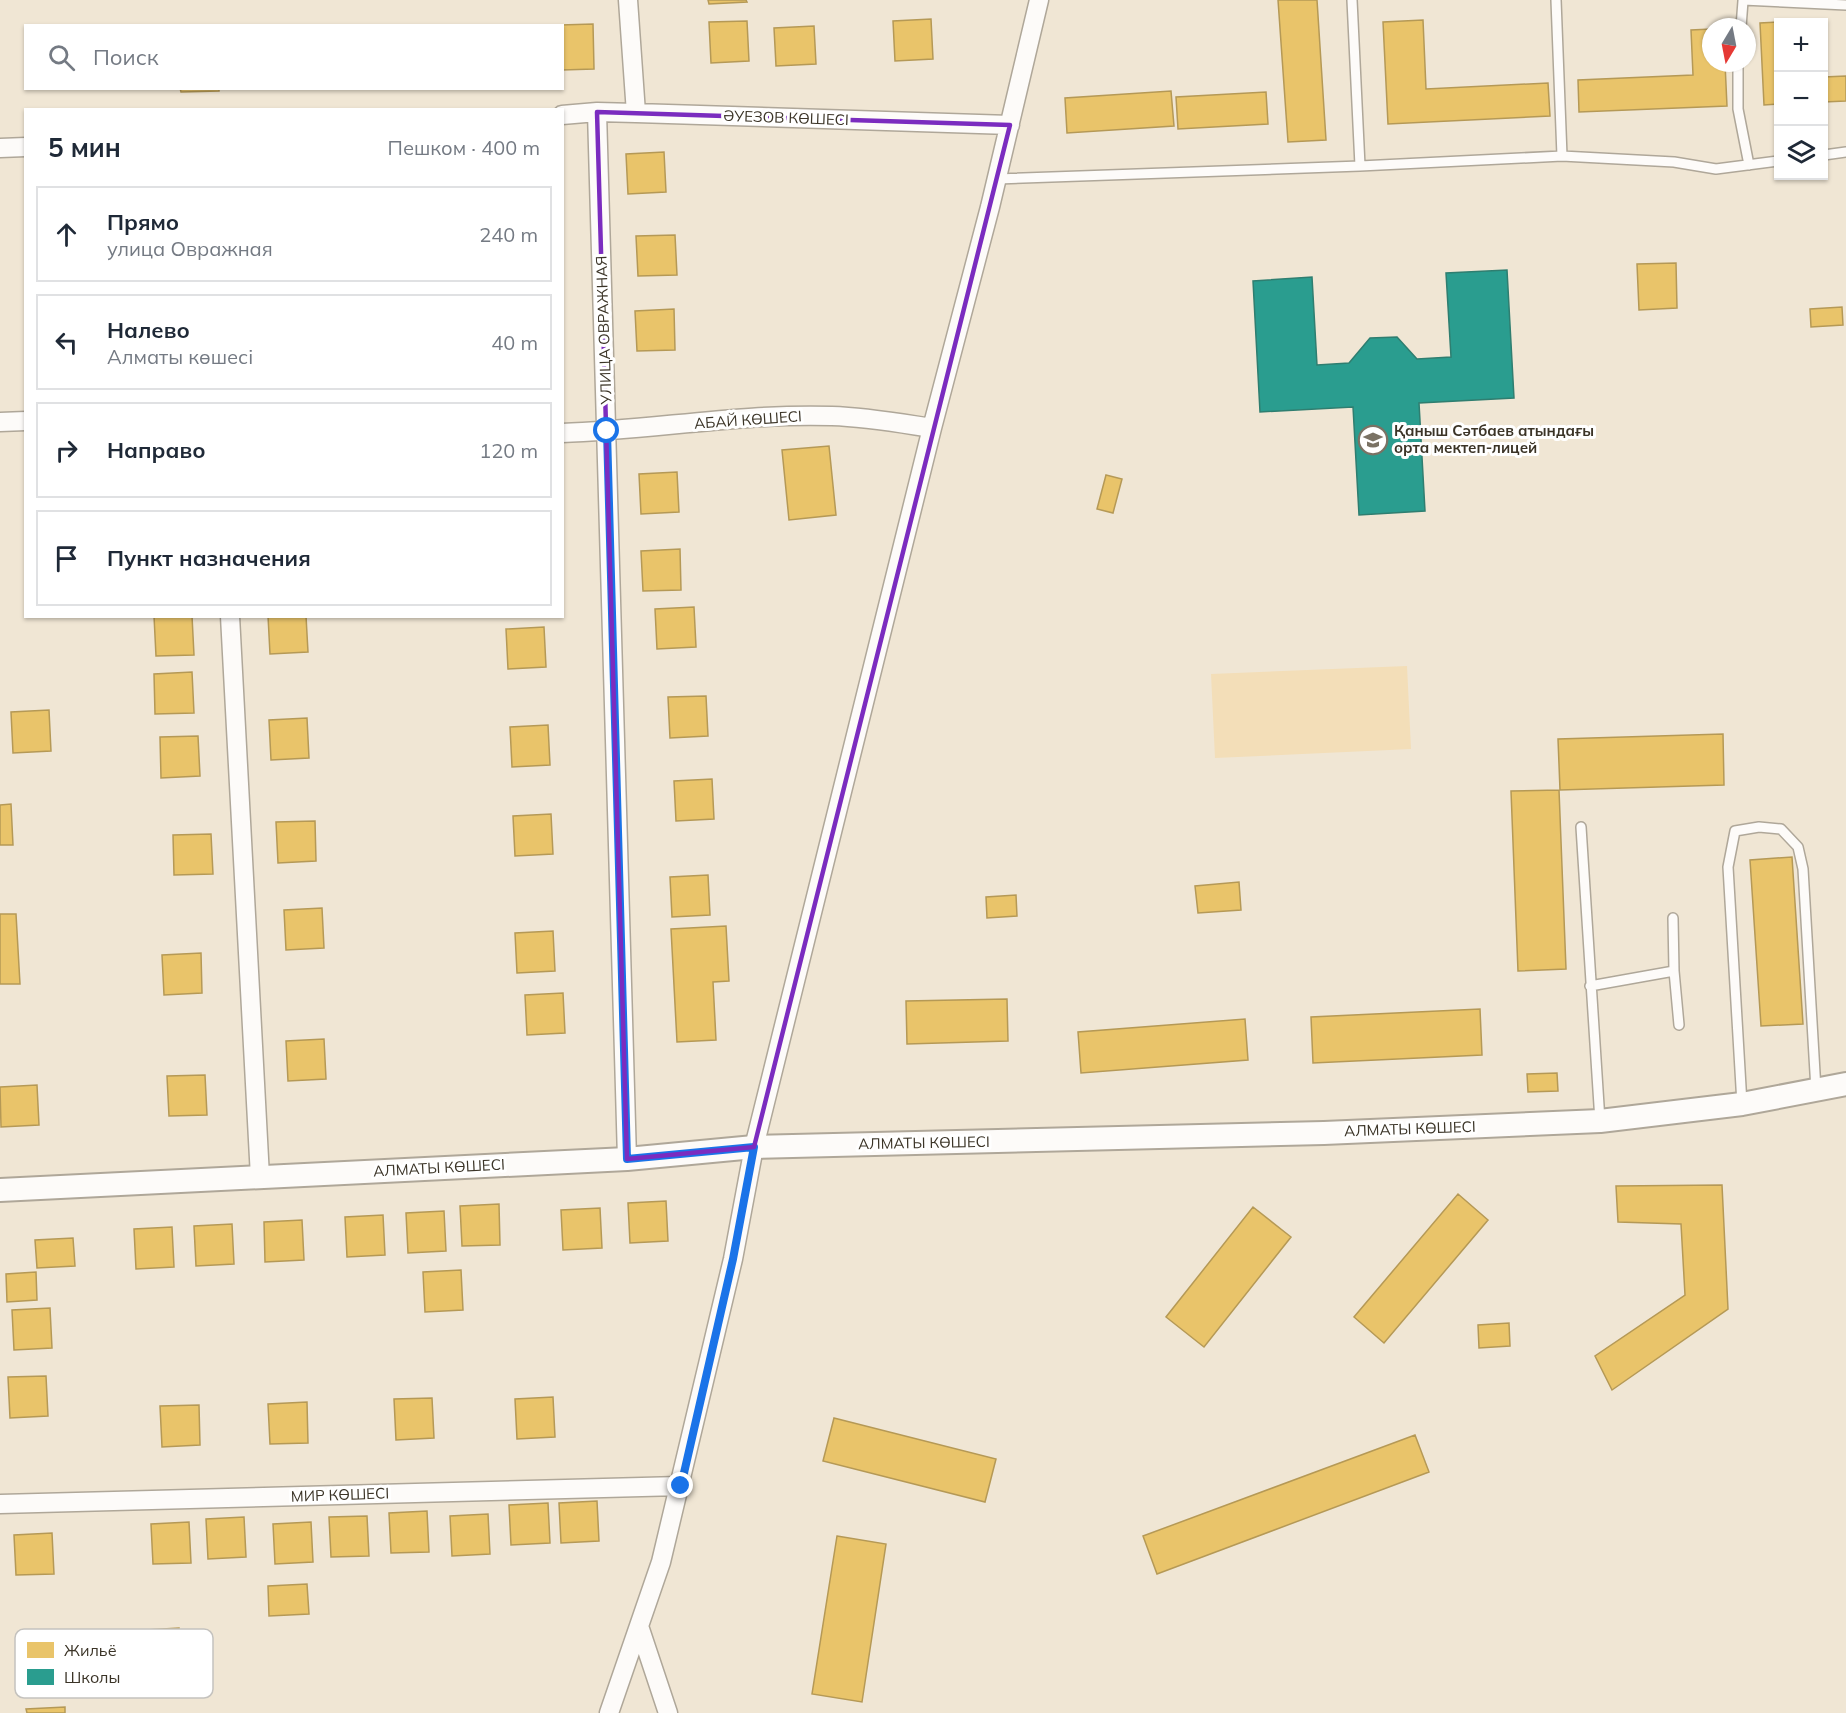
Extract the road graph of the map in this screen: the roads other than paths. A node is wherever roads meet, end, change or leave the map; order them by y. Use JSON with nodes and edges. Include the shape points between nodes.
{"nodes":[{"id":1,"x":628,"y":0,"type":"edge"},
{"id":2,"x":1039,"y":0,"type":"edge"},
{"id":3,"x":1352,"y":0,"type":"edge"},
{"id":4,"x":1556,"y":0,"type":"edge"},
{"id":5,"x":1743,"y":1,"type":"edge"},
{"id":6,"x":1846,"y":5,"type":"edge"},
{"id":7,"x":1742,"y":18,"type":"edge"},
{"id":8,"x":1738,"y":72,"type":"edge"},
{"id":9,"x":597,"y":112,"type":"junction"},
{"id":10,"x":636,"y":113,"type":"junction"},
{"id":11,"x":564,"y":114,"type":"edge"},
{"id":12,"x":1010,"y":125,"type":"junction"},
{"id":13,"x":24,"y":147,"type":"edge"},
{"id":14,"x":0,"y":148,"type":"edge"},
{"id":15,"x":1846,"y":152,"type":"edge"},
{"id":16,"x":1828,"y":154,"type":"edge"},
{"id":17,"x":1562,"y":156,"type":"junction"},
{"id":18,"x":1774,"y":162,"type":"edge"},
{"id":19,"x":1749,"y":165,"type":"junction"},
{"id":20,"x":1360,"y":166,"type":"junction"},
{"id":21,"x":996,"y":179,"type":"junction"},
{"id":22,"x":24,"y":421,"type":"edge"},
{"id":23,"x":0,"y":422,"type":"edge"},
{"id":24,"x":932,"y":428,"type":"junction"},
{"id":25,"x":607,"y":431,"type":"junction"},
{"id":26,"x":564,"y":433,"type":"edge"},
{"id":27,"x":231,"y":618,"type":"edge"},
{"id":28,"x":1581,"y":827,"type":"dead end"},
{"id":29,"x":1673,"y":918,"type":"dead end"},
{"id":30,"x":1674,"y":971,"type":"junction"},
{"id":31,"x":1590,"y":986,"type":"junction"},
{"id":32,"x":1679,"y":1025,"type":"dead end"},
{"id":33,"x":1846,"y":1084,"type":"edge"},
{"id":34,"x":1816,"y":1090,"type":"junction"},
{"id":35,"x":1742,"y":1104,"type":"junction"},
{"id":36,"x":1600,"y":1121,"type":"junction"},
{"id":37,"x":754,"y":1147,"type":"junction"},
{"id":38,"x":627,"y":1159,"type":"junction"},
{"id":39,"x":260,"y":1177,"type":"junction"},
{"id":40,"x":0,"y":1190,"type":"edge"},
{"id":41,"x":681,"y":1486,"type":"junction"},
{"id":42,"x":0,"y":1504,"type":"edge"},
{"id":43,"x":639,"y":1626,"type":"junction"},
{"id":44,"x":609,"y":1713,"type":"edge"},
{"id":45,"x":668,"y":1713,"type":"edge"}],
"edges":[{"from":1,"to":10,"type":"street"},
{"from":2,"to":12,"type":"street"},
{"from":3,"to":20,"type":"lane"},
{"from":4,"to":17,"type":"lane"},
{"from":5,"to":6,"type":"lane"},
{"from":5,"to":7,"type":"lane"},
{"from":8,"to":19,"type":"lane","via":[[1738,109]]},
{"from":9,"to":10,"type":"street","name":"ӘУЕЗОВ КӨШЕСІ"},
{"from":9,"to":11,"type":"street","name":"ӘУЕЗОВ КӨШЕСІ"},
{"from":9,"to":25,"type":"street","name":"УЛИЦА ОВРАЖНАЯ"},
{"from":10,"to":12,"type":"street","name":"ӘУЕЗОВ КӨШЕСІ"},
{"from":12,"to":21,"type":"street"},
{"from":13,"to":14,"type":"street"},
{"from":15,"to":16,"type":"lane"},
{"from":17,"to":19,"type":"lane","via":[[1674,162],[1716,170]]},
{"from":17,"to":20,"type":"lane"},
{"from":18,"to":19,"type":"lane"},
{"from":20,"to":21,"type":"lane"},
{"from":21,"to":24,"type":"street"},
{"from":22,"to":23,"type":"street"},
{"from":24,"to":25,"type":"street","name":"АБАЙ КӨШЕСІ","via":[[833,416],[759,417]]},
{"from":24,"to":37,"type":"street"},
{"from":25,"to":26,"type":"street","name":"АБАЙ КӨШЕСІ"},
{"from":25,"to":38,"type":"street","name":"УЛИЦА ОВРАЖНАЯ"},
{"from":27,"to":39,"type":"street"},
{"from":28,"to":31,"type":"lane"},
{"from":29,"to":30,"type":"lane"},
{"from":30,"to":31,"type":"lane"},
{"from":30,"to":32,"type":"lane"},
{"from":31,"to":36,"type":"lane"},
{"from":33,"to":34,"type":"street","name":"АЛМАТЫ КӨШЕСІ"},
{"from":34,"to":35,"type":"street","name":"АЛМАТЫ КӨШЕСІ"},
{"from":34,"to":35,"type":"lane","via":[[1803,869],[1798,847],[1781,830],[1759,827],[1735,831],[1728,867]]},
{"from":35,"to":36,"type":"street","name":"АЛМАТЫ КӨШЕСІ"},
{"from":36,"to":37,"type":"street","name":"АЛМАТЫ КӨШЕСІ","via":[[1324,1133]]},
{"from":37,"to":38,"type":"street","name":"АЛМАТЫ КӨШЕСІ"},
{"from":37,"to":41,"type":"street","via":[[733,1259]]},
{"from":38,"to":39,"type":"street","name":"АЛМАТЫ КӨШЕСІ"},
{"from":39,"to":40,"type":"street","name":"АЛМАТЫ КӨШЕСІ"},
{"from":41,"to":42,"type":"street","name":"МИР КӨШЕСІ"},
{"from":41,"to":43,"type":"street"},
{"from":43,"to":44,"type":"street"},
{"from":43,"to":45,"type":"street"}]}
